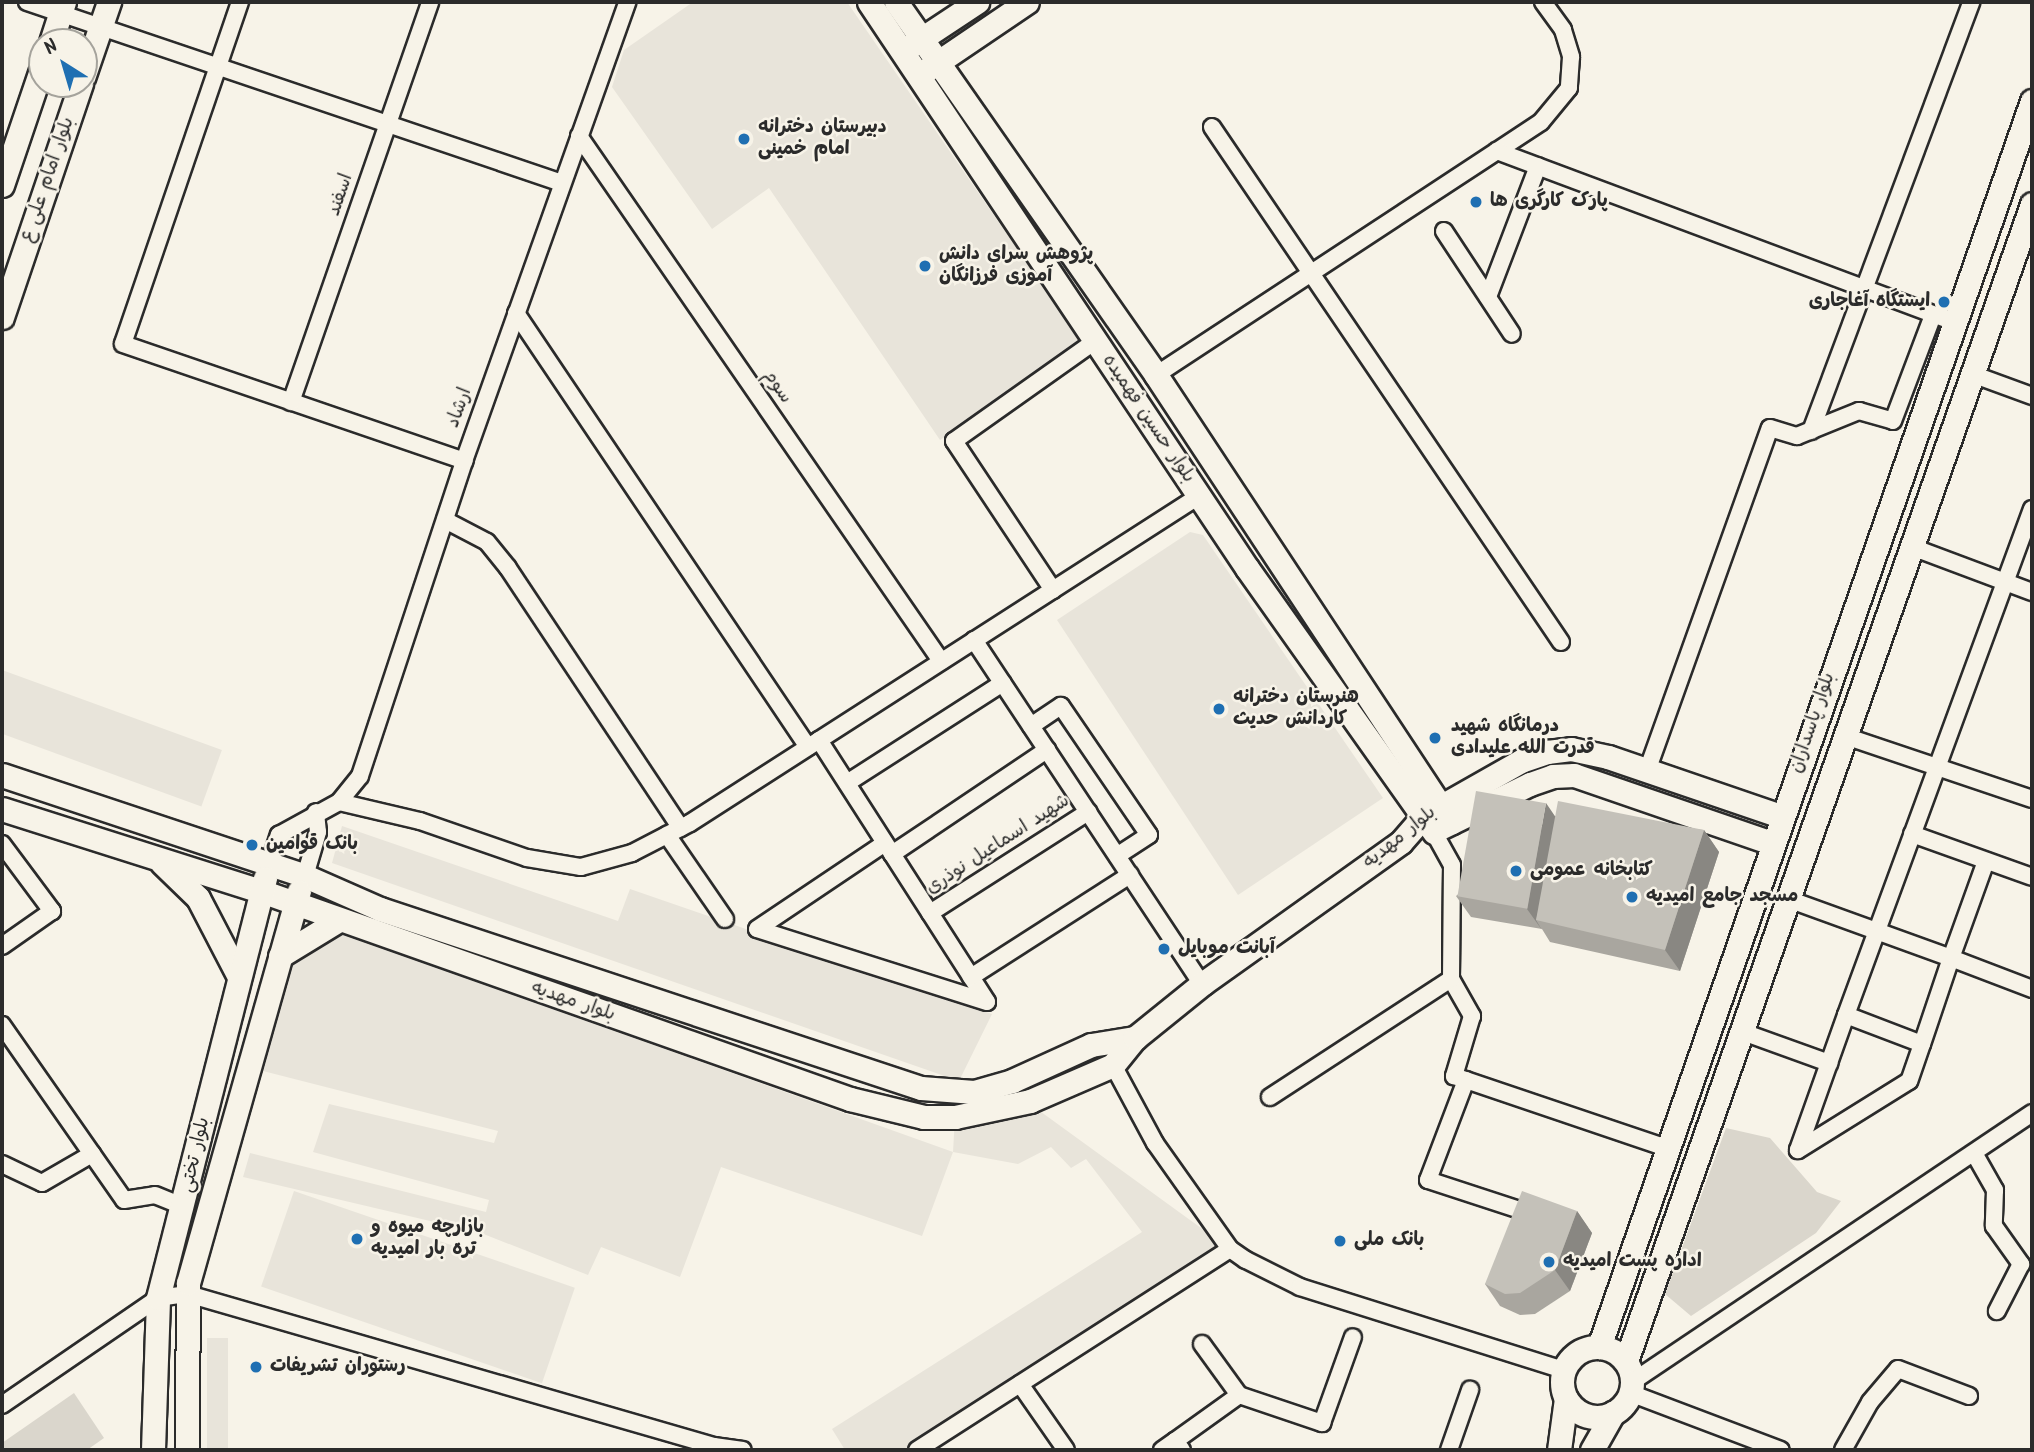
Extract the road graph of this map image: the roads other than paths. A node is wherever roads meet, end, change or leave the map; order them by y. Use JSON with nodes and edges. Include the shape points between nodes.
{"nodes":[{"id":1,"x":27,"y":2,"type":"edge"},
{"id":2,"x":109,"y":2,"type":"edge"},
{"id":3,"x":240,"y":2,"type":"edge"},
{"id":4,"x":430,"y":2,"type":"edge"},
{"id":5,"x":626,"y":2,"type":"edge"},
{"id":6,"x":869,"y":2,"type":"edge"},
{"id":7,"x":896,"y":2,"type":"edge"},
{"id":8,"x":976,"y":2,"type":"edge"},
{"id":9,"x":1027,"y":2,"type":"edge"},
{"id":10,"x":1543,"y":2,"type":"edge"},
{"id":11,"x":1971,"y":2,"type":"edge"},
{"id":12,"x":62,"y":7,"type":"edge"},
{"id":13,"x":100,"y":27,"type":"junction"},
{"id":14,"x":55,"y":28,"type":"edge"},
{"id":15,"x":98,"y":33,"type":"edge"},
{"id":16,"x":912,"y":45,"type":"junction"},
{"id":17,"x":218,"y":67,"type":"junction"},
{"id":18,"x":928,"y":69,"type":"junction"},
{"id":19,"x":31,"y":98,"type":"edge"},
{"id":20,"x":76,"y":98,"type":"edge"},
{"id":21,"x":2032,"y":101,"type":"edge"},
{"id":22,"x":388,"y":125,"type":"junction"},
{"id":23,"x":1212,"y":127,"type":"dead end"},
{"id":24,"x":579,"y":136,"type":"junction"},
{"id":25,"x":1497,"y":151,"type":"junction"},
{"id":26,"x":1538,"y":166,"type":"junction"},
{"id":27,"x":562,"y":183,"type":"junction"},
{"id":28,"x":2,"y":185,"type":"edge"},
{"id":29,"x":2032,"y":204,"type":"edge"},
{"id":30,"x":2028,"y":228,"type":"edge"},
{"id":31,"x":1444,"y":231,"type":"dead end"},
{"id":32,"x":1311,"y":274,"type":"junction"},
{"id":33,"x":1866,"y":289,"type":"junction"},
{"id":34,"x":1488,"y":297,"type":"junction"},
{"id":35,"x":516,"y":313,"type":"junction"},
{"id":36,"x":2,"y":317,"type":"edge"},
{"id":37,"x":1943,"y":318,"type":"junction"},
{"id":38,"x":1512,"y":334,"type":"dead end"},
{"id":39,"x":1095,"y":341,"type":"junction"},
{"id":40,"x":1972,"y":374,"type":"junction"},
{"id":41,"x":1156,"y":375,"type":"junction"},
{"id":42,"x":2032,"y":396,"type":"edge"},
{"id":43,"x":291,"y":402,"type":"junction"},
{"id":44,"x":1811,"y":430,"type":"junction"},
{"id":45,"x":464,"y":461,"type":"junction"},
{"id":46,"x":1199,"y":496,"type":"junction"},
{"id":47,"x":2032,"y":509,"type":"edge"},
{"id":48,"x":445,"y":520,"type":"junction"},
{"id":49,"x":1912,"y":547,"type":"junction"},
{"id":50,"x":2004,"y":582,"type":"junction"},
{"id":51,"x":1053,"y":590,"type":"junction"},
{"id":52,"x":2032,"y":592,"type":"edge"},
{"id":53,"x":975,"y":640,"type":"junction"},
{"id":54,"x":1561,"y":642,"type":"dead end"},
{"id":55,"x":941,"y":661,"type":"junction"},
{"id":56,"x":1003,"y":683,"type":"junction"},
{"id":57,"x":1031,"y":726,"type":"junction"},
{"id":58,"x":1846,"y":736,"type":"junction"},
{"id":59,"x":814,"y":743,"type":"junction"},
{"id":60,"x":1047,"y":751,"type":"junction"},
{"id":61,"x":1937,"y":765,"type":"junction"},
{"id":62,"x":1647,"y":771,"type":"junction"},
{"id":63,"x":2,"y":775,"type":"edge"},
{"id":64,"x":847,"y":783,"type":"junction"},
{"id":65,"x":2032,"y":799,"type":"edge"},
{"id":66,"x":339,"y":802,"type":"junction"},
{"id":67,"x":2,"y":809,"type":"edge"},
{"id":68,"x":316,"y":812,"type":"junction"},
{"id":69,"x":1088,"y":812,"type":"junction"},
{"id":70,"x":1780,"y":816,"type":"junction"},
{"id":71,"x":1437,"y":819,"type":"junction"},
{"id":72,"x":674,"y":831,"type":"junction"},
{"id":73,"x":1912,"y":834,"type":"junction"},
{"id":74,"x":1771,"y":843,"type":"junction"},
{"id":75,"x":2,"y":844,"type":"edge"},
{"id":76,"x":889,"y":849,"type":"junction"},
{"id":77,"x":1118,"y":856,"type":"junction"},
{"id":78,"x":160,"y":860,"type":"junction"},
{"id":79,"x":1986,"y":861,"type":"junction"},
{"id":80,"x":269,"y":864,"type":"junction"},
{"id":81,"x":1130,"y":875,"type":"junction"},
{"id":82,"x":305,"y":876,"type":"junction"},
{"id":83,"x":2032,"y":877,"type":"edge"},
{"id":84,"x":261,"y":891,"type":"junction"},
{"id":85,"x":1788,"y":898,"type":"junction"},
{"id":86,"x":295,"y":904,"type":"junction"},
{"id":87,"x":930,"y":913,"type":"junction"},
{"id":88,"x":726,"y":919,"type":"dead end"},
{"id":89,"x":339,"y":920,"type":"junction"},
{"id":90,"x":1876,"y":932,"type":"junction"},
{"id":91,"x":2,"y":946,"type":"edge"},
{"id":92,"x":280,"y":956,"type":"junction"},
{"id":93,"x":1951,"y":958,"type":"junction"},
{"id":94,"x":238,"y":975,"type":"junction"},
{"id":95,"x":971,"y":977,"type":"junction"},
{"id":96,"x":1451,"y":978,"type":"junction"},
{"id":97,"x":1202,"y":984,"type":"junction"},
{"id":98,"x":2032,"y":989,"type":"edge"},
{"id":99,"x":1846,"y":1015,"type":"junction"},
{"id":100,"x":1740,"y":1031,"type":"junction"},
{"id":101,"x":5,"y":1036,"type":"edge"},
{"id":102,"x":1135,"y":1038,"type":"junction"},
{"id":103,"x":1922,"y":1044,"type":"junction"},
{"id":104,"x":1829,"y":1063,"type":"junction"},
{"id":105,"x":1112,"y":1065,"type":"junction"},
{"id":106,"x":1466,"y":1080,"type":"junction"},
{"id":107,"x":1270,"y":1097,"type":"dead end"},
{"id":108,"x":2032,"y":1113,"type":"edge"},
{"id":109,"x":1667,"y":1148,"type":"junction"},
{"id":110,"x":1974,"y":1153,"type":"junction"},
{"id":111,"x":92,"y":1154,"type":"junction"},
{"id":112,"x":2,"y":1164,"type":"edge"},
{"id":113,"x":184,"y":1207,"type":"junction"},
{"id":114,"x":1526,"y":1212,"type":"edge"},
{"id":115,"x":1230,"y":1249,"type":"junction"},
{"id":116,"x":188,"y":1294,"type":"junction"},
{"id":117,"x":158,"y":1298,"type":"junction"},
{"id":118,"x":1997,"y":1311,"type":"dead end"},
{"id":119,"x":1353,"y":1337,"type":"dead end"},
{"id":120,"x":1202,"y":1344,"type":"dead end"},
{"id":121,"x":1598,"y":1347,"type":"junction"},
{"id":122,"x":1564,"y":1370,"type":"junction"},
{"id":123,"x":1629,"y":1379,"type":"junction"},
{"id":124,"x":1020,"y":1384,"type":"junction"},
{"id":125,"x":1470,"y":1390,"type":"dead end"},
{"id":126,"x":1239,"y":1395,"type":"junction"},
{"id":127,"x":1969,"y":1396,"type":"dead end"},
{"id":128,"x":1566,"y":1398,"type":"junction"},
{"id":129,"x":2,"y":1405,"type":"edge"},
{"id":130,"x":1613,"y":1413,"type":"junction"},
{"id":131,"x":1173,"y":1447,"type":"edge"},
{"id":132,"x":153,"y":1450,"type":"edge"},
{"id":133,"x":187,"y":1450,"type":"edge"},
{"id":134,"x":743,"y":1450,"type":"edge"},
{"id":135,"x":917,"y":1450,"type":"edge"},
{"id":136,"x":1066,"y":1450,"type":"edge"},
{"id":137,"x":1449,"y":1450,"type":"edge"},
{"id":138,"x":1559,"y":1450,"type":"edge"},
{"id":139,"x":1592,"y":1450,"type":"edge"},
{"id":140,"x":1780,"y":1450,"type":"edge"},
{"id":141,"x":1843,"y":1450,"type":"edge"}],
"edges":[{"from":1,"to":12,"type":"street"},
{"from":2,"to":13,"type":"street"},
{"from":3,"to":17,"type":"street"},
{"from":4,"to":22,"type":"street","name":"اسفند"},
{"from":5,"to":24,"type":"street","name":"ارشاد"},
{"from":6,"to":16,"type":"street","name":"بلوار حسین فهمیده"},
{"from":7,"to":16,"type":"street","name":"بلوار حسین فهمیده"},
{"from":8,"to":16,"type":"street"},
{"from":9,"to":18,"type":"street"},
{"from":10,"to":25,"type":"street","via":[[1563,30],[1571,57],[1570,88],[1541,122]]},
{"from":11,"to":33,"type":"street"},
{"from":12,"to":13,"type":"street"},
{"from":12,"to":14,"type":"street"},
{"from":13,"to":15,"type":"street"},
{"from":13,"to":17,"type":"street"},
{"from":16,"to":18,"type":"street","name":"بلوار حسین فهمیده"},
{"from":17,"to":22,"type":"street"},
{"from":17,"to":43,"type":"street","via":[[123,344]]},
{"from":18,"to":39,"type":"street","name":"بلوار حسین فهمیده"},
{"from":18,"to":41,"type":"street","name":"بلوار حسین فهمیده"},
{"from":19,"to":28,"type":"street"},
{"from":20,"to":36,"type":"street","name":"بلوار امام علی ع"},
{"from":21,"to":37,"type":"street","name":"بلوار پاسداران"},
{"from":22,"to":27,"type":"street"},
{"from":22,"to":43,"type":"street","name":"اسفند"},
{"from":23,"to":32,"type":"street"},
{"from":24,"to":27,"type":"street","name":"ارشاد"},
{"from":24,"to":55,"type":"street","name":"سوم"},
{"from":25,"to":26,"type":"street"},
{"from":25,"to":32,"type":"street"},
{"from":26,"to":33,"type":"street"},
{"from":26,"to":34,"type":"street"},
{"from":27,"to":35,"type":"street","name":"ارشاد"},
{"from":29,"to":30,"type":"street","name":"بلوار پاسداران"},
{"from":30,"to":40,"type":"street","name":"بلوار پاسداران"},
{"from":31,"to":34,"type":"street"},
{"from":32,"to":41,"type":"street"},
{"from":32,"to":54,"type":"street"},
{"from":33,"to":37,"type":"street"},
{"from":33,"to":44,"type":"street"},
{"from":34,"to":38,"type":"street"},
{"from":35,"to":45,"type":"street","name":"ارشاد"},
{"from":35,"to":59,"type":"street"},
{"from":37,"to":44,"type":"street","via":[[1893,421],[1859,411]]},
{"from":37,"to":70,"type":"street","name":"بلوار پاسداران"},
{"from":39,"to":46,"type":"street","name":"بلوار حسین فهمیده"},
{"from":39,"to":51,"type":"street","via":[[954,441]]},
{"from":40,"to":42,"type":"street"},
{"from":40,"to":49,"type":"street","name":"بلوار پاسداران"},
{"from":41,"to":71,"type":"street","name":"بلوار حسین فهمیده"},
{"from":43,"to":45,"type":"street"},
{"from":44,"to":62,"type":"street","via":[[1797,436],[1770,428]]},
{"from":45,"to":48,"type":"street","name":"ارشاد"},
{"from":46,"to":51,"type":"street"},
{"from":46,"to":71,"type":"street","name":"بلوار حسین فهمیده"},
{"from":47,"to":50,"type":"street"},
{"from":48,"to":66,"type":"street","name":"ارشاد","via":[[360,776]]},
{"from":48,"to":72,"type":"street","via":[[487,542],[509,568]]},
{"from":49,"to":50,"type":"street"},
{"from":49,"to":58,"type":"street","name":"بلوار پاسداران"},
{"from":50,"to":52,"type":"street"},
{"from":50,"to":61,"type":"street"},
{"from":51,"to":53,"type":"street"},
{"from":53,"to":55,"type":"street"},
{"from":53,"to":56,"type":"street"},
{"from":55,"to":59,"type":"street"},
{"from":56,"to":57,"type":"street"},
{"from":56,"to":64,"type":"street"},
{"from":57,"to":60,"type":"street"},
{"from":57,"to":77,"type":"street","via":[[1061,706],[1149,835]]},
{"from":58,"to":61,"type":"street"},
{"from":58,"to":85,"type":"street","name":"بلوار پاسداران"},
{"from":59,"to":64,"type":"street"},
{"from":59,"to":72,"type":"street"},
{"from":60,"to":69,"type":"street"},
{"from":60,"to":76,"type":"street"},
{"from":61,"to":65,"type":"street"},
{"from":61,"to":73,"type":"street"},
{"from":62,"to":70,"type":"street","name":"بلوار مهدیه"},
{"from":62,"to":71,"type":"street","name":"بلوار مهدیه","via":[[1571,749],[1547,752]]},
{"from":63,"to":80,"type":"street","name":"بلوار مهدیه"},
{"from":64,"to":76,"type":"street"},
{"from":66,"to":68,"type":"street","name":"ارشاد"},
{"from":66,"to":72,"type":"street","via":[[420,821],[527,858],[581,867],[632,853]]},
{"from":67,"to":78,"type":"street","name":"بلوار مهدیه"},
{"from":68,"to":80,"type":"street","name":"ارشاد","via":[[279,835]]},
{"from":68,"to":82,"type":"street","via":[[318,832]]},
{"from":69,"to":77,"type":"street"},
{"from":69,"to":87,"type":"street","name":"شهید اسماعیل نوذری"},
{"from":70,"to":74,"type":"street","name":"بلوار پاسداران"},
{"from":71,"to":74,"type":"street","name":"بلوار مهدیه","via":[[1541,780],[1574,775]]},
{"from":71,"to":96,"type":"street","via":[[1452,865]]},
{"from":71,"to":97,"type":"street","name":"بلوار مهدیه"},
{"from":72,"to":88,"type":"street"},
{"from":73,"to":79,"type":"street"},
{"from":73,"to":90,"type":"street"},
{"from":74,"to":109,"type":"street","name":"بلوار پاسداران"},
{"from":75,"to":91,"type":"street","via":[[52,911]]},
{"from":76,"to":87,"type":"street"},
{"from":76,"to":95,"type":"street","via":[[757,929],[987,1002]]},
{"from":77,"to":81,"type":"street"},
{"from":78,"to":84,"type":"street","name":"بلوار مهدیه"},
{"from":78,"to":94,"type":"street","via":[[198,898]]},
{"from":79,"to":83,"type":"street"},
{"from":79,"to":93,"type":"street"},
{"from":80,"to":82,"type":"street","name":"بلوار مهدیه"},
{"from":80,"to":84,"type":"street","name":"بلوار تختی"},
{"from":81,"to":95,"type":"street"},
{"from":81,"to":97,"type":"street"},
{"from":82,"to":86,"type":"street","name":"بلوار تختی"},
{"from":82,"to":102,"type":"street","name":"بلوار مهدیه","via":[[380,909],[921,1088],[974,1092],[1012,1081],[1091,1045]]},
{"from":84,"to":86,"type":"street","name":"بلوار مهدیه"},
{"from":84,"to":94,"type":"street","name":"بلوار تختی"},
{"from":85,"to":90,"type":"street"},
{"from":85,"to":100,"type":"street","name":"بلوار پاسداران"},
{"from":86,"to":89,"type":"street","name":"بلوار مهدیه"},
{"from":86,"to":92,"type":"street","name":"بلوار تختی"},
{"from":87,"to":95,"type":"street"},
{"from":89,"to":92,"type":"street"},
{"from":89,"to":105,"type":"street","name":"بلوار مهدیه","via":[[902,1114],[955,1117],[998,1110]]},
{"from":90,"to":93,"type":"street"},
{"from":90,"to":99,"type":"street"},
{"from":92,"to":116,"type":"street","name":"بلوار تختی"},
{"from":93,"to":98,"type":"street"},
{"from":93,"to":103,"type":"street"},
{"from":94,"to":113,"type":"street","name":"بلوار تختی"},
{"from":96,"to":106,"type":"street","via":[[1472,1016],[1454,1076]]},
{"from":96,"to":107,"type":"street"},
{"from":97,"to":102,"type":"street","name":"بلوار مهدیه"},
{"from":99,"to":103,"type":"street"},
{"from":99,"to":104,"type":"street"},
{"from":100,"to":104,"type":"street"},
{"from":100,"to":123,"type":"street","name":"بلوار پاسداران"},
{"from":101,"to":111,"type":"street"},
{"from":102,"to":105,"type":"street","name":"بلوار مهدیه"},
{"from":103,"to":104,"type":"street","via":[[1909,1081],[1798,1150]]},
{"from":105,"to":115,"type":"street","via":[[1155,1143]]},
{"from":106,"to":109,"type":"street"},
{"from":106,"to":114,"type":"street","via":[[1428,1181]]},
{"from":108,"to":110,"type":"street"},
{"from":109,"to":121,"type":"street","name":"بلوار پاسداران"},
{"from":110,"to":118,"type":"street","via":[[1995,1189],[1994,1226],[2021,1264]]},
{"from":110,"to":123,"type":"street"},
{"from":111,"to":112,"type":"street","via":[[41,1183]]},
{"from":111,"to":113,"type":"street","via":[[124,1200],[155,1195]]},
{"from":113,"to":117,"type":"street","name":"بلوار تختی"},
{"from":115,"to":122,"type":"street","via":[[1300,1287]]},
{"from":115,"to":124,"type":"street"},
{"from":116,"to":117,"type":"street"},
{"from":116,"to":133,"type":"street","name":"بلوار تختی"},
{"from":116,"to":134,"type":"street","via":[[714,1446]]},
{"from":117,"to":129,"type":"street"},
{"from":117,"to":132,"type":"street","name":"بلوار تختی"},
{"from":119,"to":126,"type":"street","via":[[1322,1423]]},
{"from":120,"to":126,"type":"street"},
{"from":121,"to":122,"type":"street","via":[[1578,1353]]},
{"from":121,"to":123,"type":"street"},
{"from":122,"to":128,"type":"street"},
{"from":123,"to":130,"type":"street"},
{"from":123,"to":140,"type":"street"},
{"from":124,"to":135,"type":"street"},
{"from":124,"to":136,"type":"street"},
{"from":125,"to":137,"type":"street"},
{"from":126,"to":131,"type":"street"},
{"from":127,"to":141,"type":"street","via":[[1898,1369],[1870,1402]]},
{"from":128,"to":130,"type":"street","via":[[1581,1413]]},
{"from":128,"to":138,"type":"street"},
{"from":130,"to":139,"type":"street"}]}
